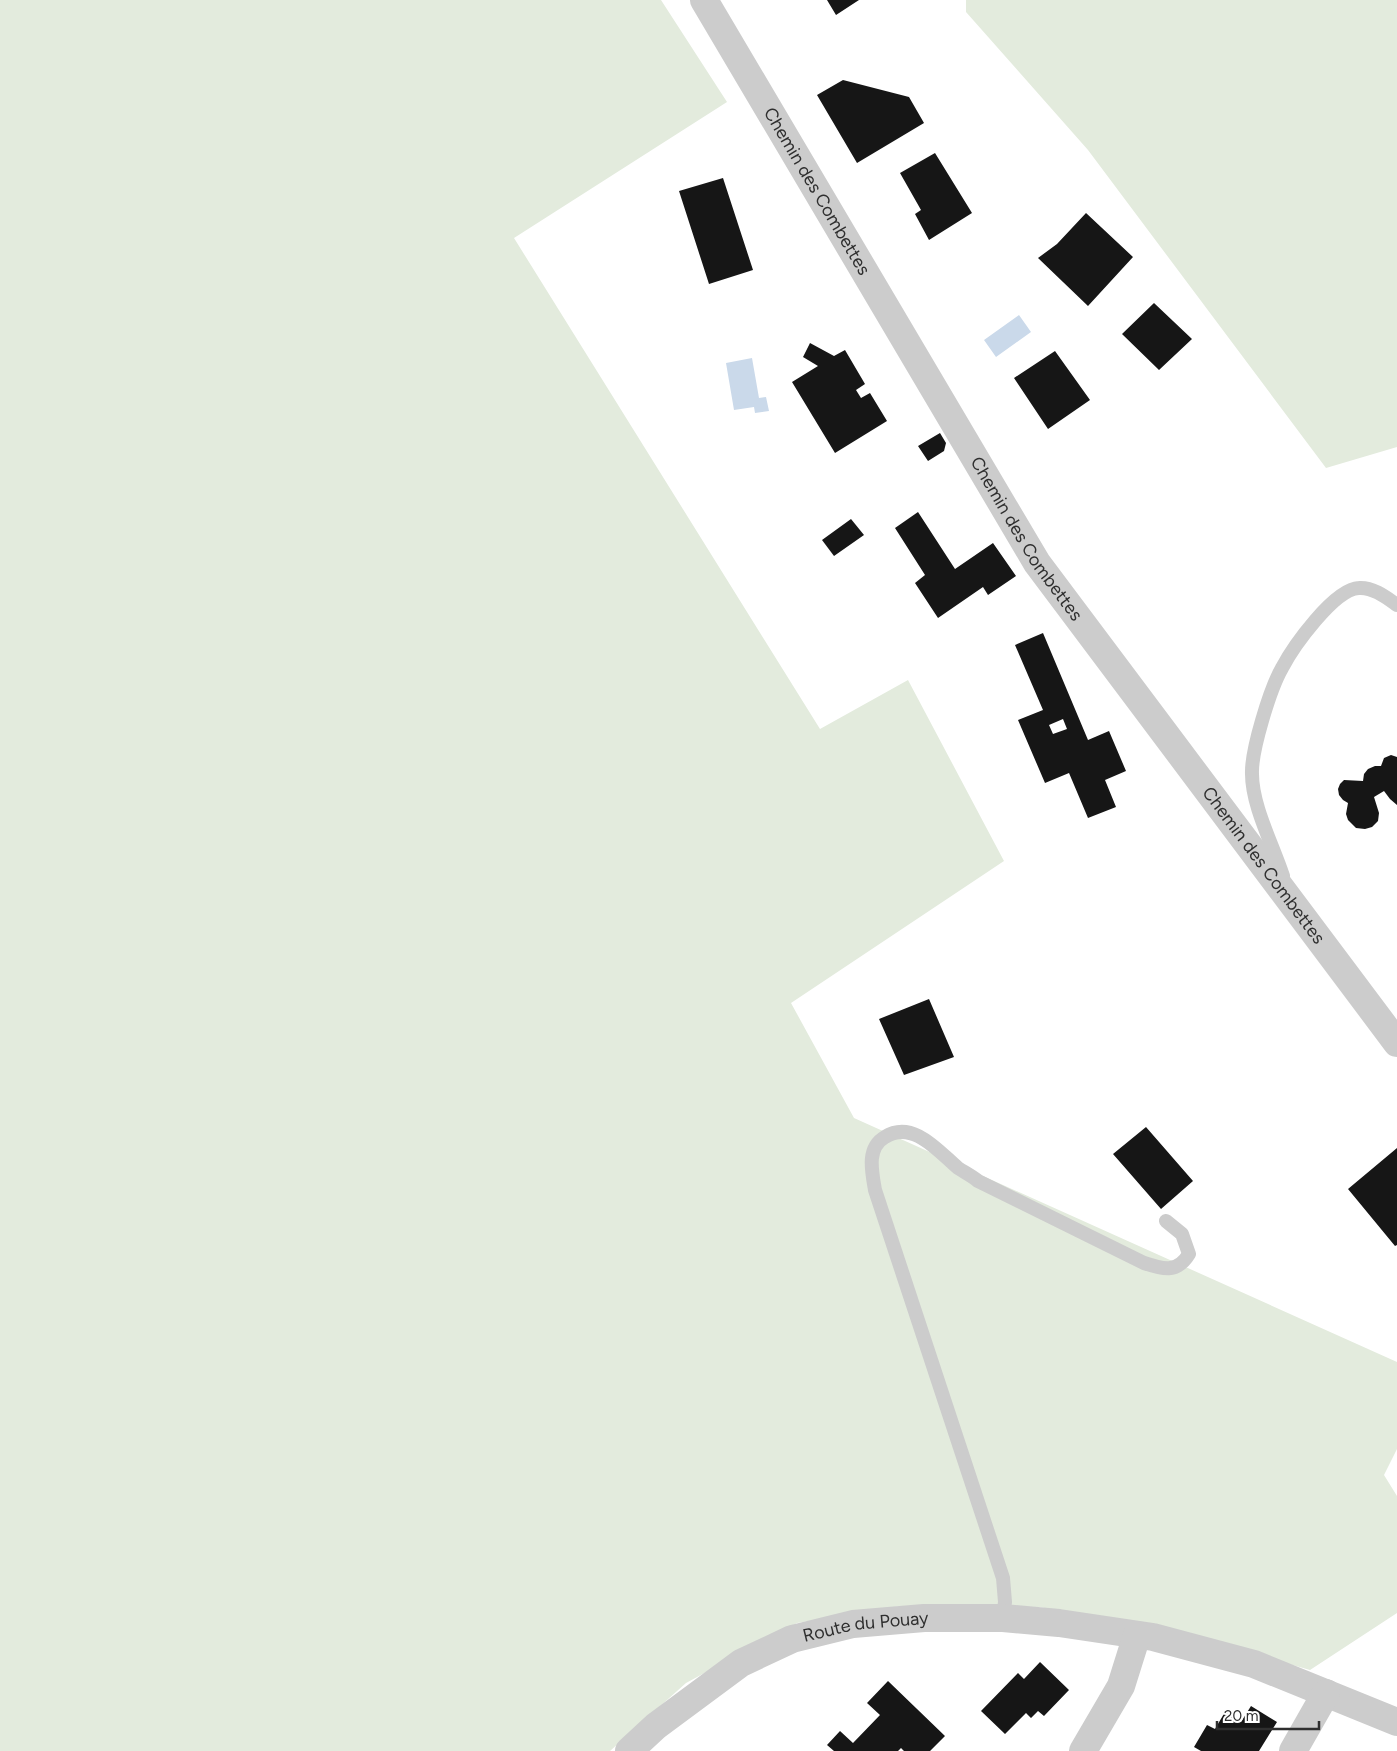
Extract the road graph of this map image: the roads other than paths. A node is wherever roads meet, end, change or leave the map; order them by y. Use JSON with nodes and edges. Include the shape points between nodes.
{"nodes":[{"id":1,"x":704,"y":0,"type":"edge"},
{"id":2,"x":1397,"y":605,"type":"edge"},
{"id":3,"x":1277,"y":884,"type":"junction"},
{"id":4,"x":1397,"y":1043,"type":"edge"},
{"id":5,"x":1166,"y":1221,"type":"dead end"},
{"id":6,"x":1003,"y":1618,"type":"junction"},
{"id":7,"x":1137,"y":1635,"type":"junction"},
{"id":8,"x":1326,"y":1693,"type":"junction"},
{"id":9,"x":1397,"y":1722,"type":"edge"},
{"id":10,"x":629,"y":1751,"type":"edge"},
{"id":11,"x":1083,"y":1751,"type":"edge"},
{"id":12,"x":1294,"y":1751,"type":"edge"}],
"edges":[{"from":1,"to":3,"type":"street","name":"Chemin des Combettes","via":[[1037,563]]},
{"from":2,"to":3,"type":"lane","via":[[1380,594],[1360,588],[1346,592],[1324,610],[1281,669],[1266,710],[1252,773],[1254,793],[1283,879]]},
{"from":3,"to":4,"type":"street","name":"Chemin des Combettes"},
{"from":5,"to":6,"type":"lane","via":[[1182,1234],[1189,1254],[1174,1268],[1144,1263],[978,1181],[958,1168],[939,1149],[912,1133],[900,1132],[876,1143],[871,1162],[875,1190],[1003,1578]]},
{"from":6,"to":7,"type":"street","name":"Route du Pouay"},
{"from":6,"to":10,"type":"street","name":"Route du Pouay","via":[[924,1618],[853,1624],[792,1639],[741,1663],[656,1726]]},
{"from":7,"to":8,"type":"street","name":"Route du Pouay","via":[[1254,1664]]},
{"from":7,"to":11,"type":"street","via":[[1121,1686]]},
{"from":8,"to":9,"type":"street","name":"Route du Pouay"},
{"from":8,"to":12,"type":"street"}]}
